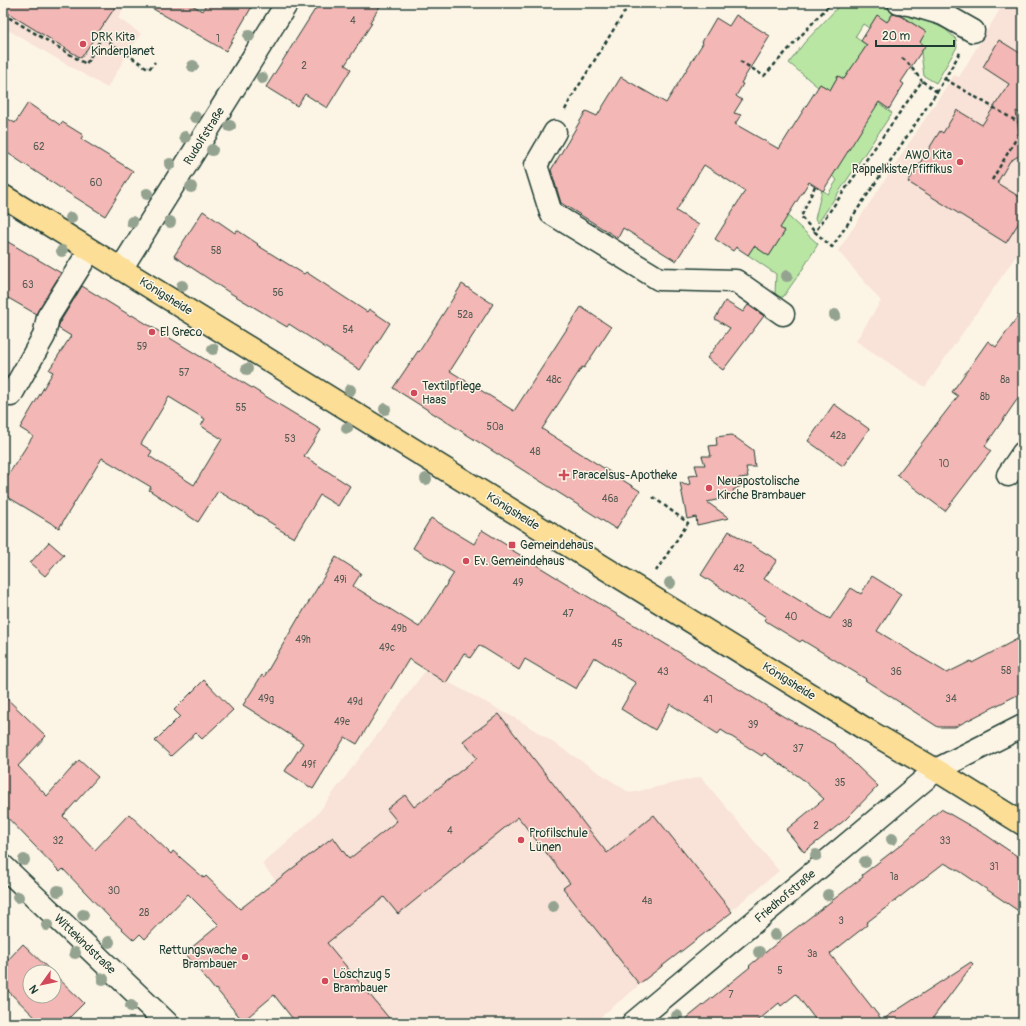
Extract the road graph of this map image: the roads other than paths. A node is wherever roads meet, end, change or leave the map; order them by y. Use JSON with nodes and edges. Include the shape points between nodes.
{"nodes":[{"id":1,"x":287,"y":3,"type":"edge"},
{"id":2,"x":899,"y":3,"type":"edge"},
{"id":3,"x":973,"y":32,"type":"road end"},
{"id":4,"x":555,"y":132,"type":"road end"},
{"id":5,"x":3,"y":196,"type":"edge"},
{"id":6,"x":90,"y":250,"type":"junction"},
{"id":7,"x":121,"y":269,"type":"junction"},
{"id":8,"x":783,"y":314,"type":"dead end"},
{"id":9,"x":11,"y":395,"type":"dead end"},
{"id":10,"x":1023,"y":453,"type":"edge"},
{"id":11,"x":1008,"y":476,"type":"dead end"},
{"id":12,"x":1023,"y":726,"type":"edge"},
{"id":13,"x":936,"y":770,"type":"junction"},
{"id":14,"x":1023,"y":824,"type":"edge"},
{"id":15,"x":3,"y":866,"type":"edge"},
{"id":16,"x":167,"y":1023,"type":"edge"},
{"id":17,"x":633,"y":1023,"type":"edge"}],
"edges":[{"from":1,"to":7,"type":"street","name":"Rudolfstraße"},
{"from":2,"to":3,"type":"street","via":[[943,14]]},
{"from":4,"to":8,"type":"street","via":[[536,165],[551,213],[659,279],[736,281]]},
{"from":5,"to":6,"type":"main road","name":"Königsheide"},
{"from":6,"to":7,"type":"main road","name":"Königsheide"},
{"from":6,"to":9,"type":"street","via":[[48,317],[44,336]]},
{"from":7,"to":13,"type":"main road","name":"Königsheide","via":[[867,730]]},
{"from":10,"to":11,"type":"street"},
{"from":12,"to":13,"type":"street","name":"Friedhofstraße"},
{"from":13,"to":14,"type":"main road","name":"Königsheide"},
{"from":13,"to":17,"type":"street","name":"Friedhofstraße"},
{"from":15,"to":16,"type":"street","name":"Wittekindstraße"}]}
